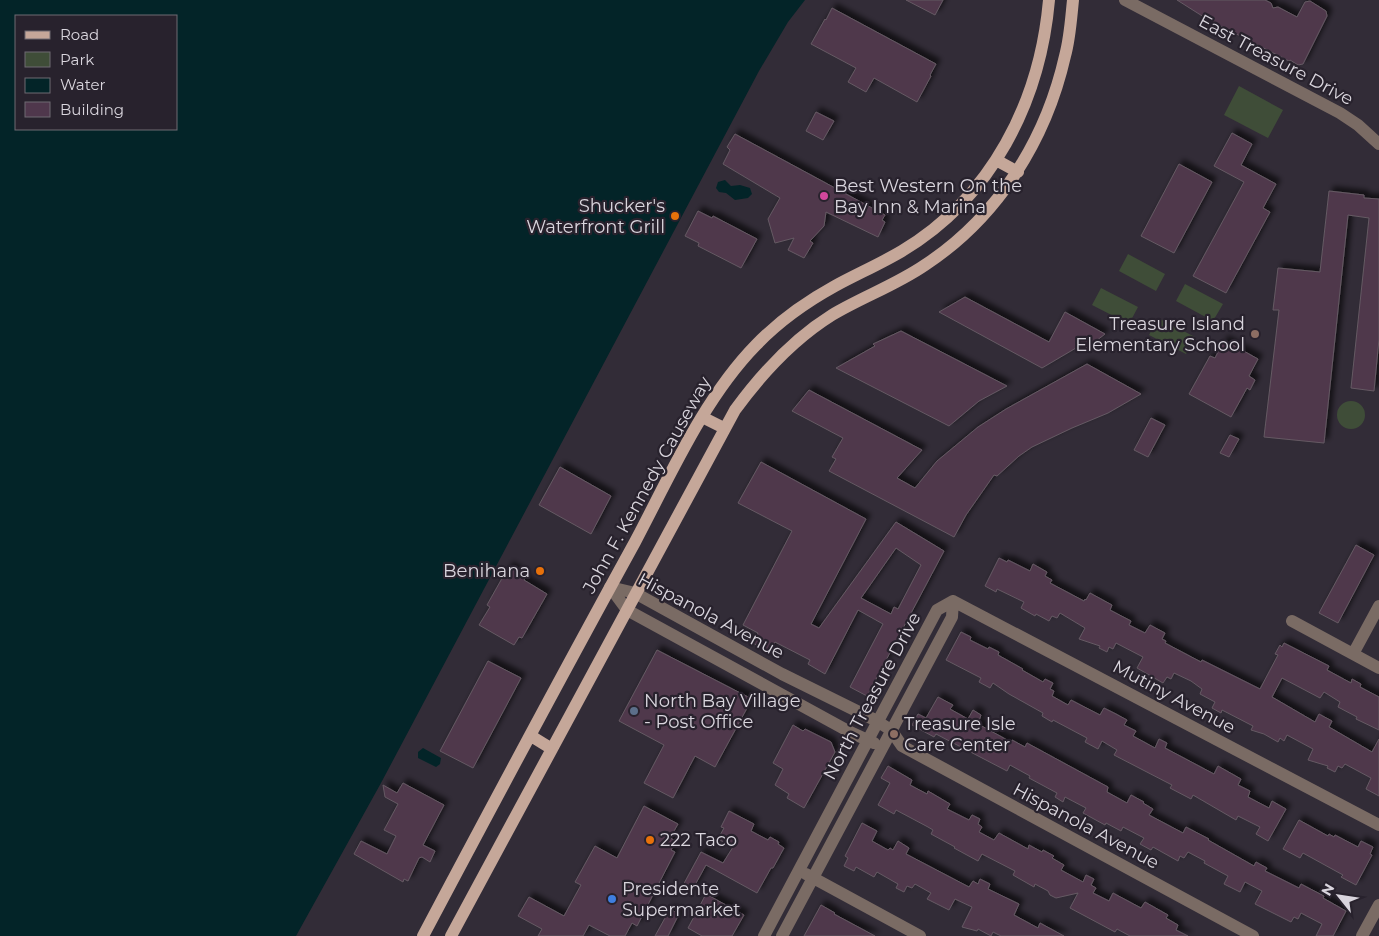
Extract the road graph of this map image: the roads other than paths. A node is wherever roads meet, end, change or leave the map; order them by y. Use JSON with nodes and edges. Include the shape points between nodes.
{"nodes":[{"id":1,"x":1048,"y":0,"type":"edge"},
{"id":2,"x":1073,"y":0,"type":"edge"},
{"id":3,"x":1125,"y":0,"type":"edge"},
{"id":4,"x":1379,"y":144,"type":"edge"},
{"id":5,"x":996,"y":160,"type":"junction"},
{"id":6,"x":1018,"y":172,"type":"junction"},
{"id":7,"x":702,"y":417,"type":"junction"},
{"id":8,"x":724,"y":428,"type":"junction"},
{"id":9,"x":610,"y":586,"type":"junction"},
{"id":10,"x":635,"y":593,"type":"junction"},
{"id":11,"x":953,"y":601,"type":"junction"},
{"id":12,"x":1379,"y":606,"type":"edge"},
{"id":13,"x":627,"y":610,"type":"junction"},
{"id":14,"x":1292,"y":621,"type":"dead end"},
{"id":15,"x":723,"y":642,"type":"junction"},
{"id":16,"x":1353,"y":654,"type":"junction"},
{"id":17,"x":715,"y":658,"type":"junction"},
{"id":18,"x":1379,"y":668,"type":"edge"},
{"id":19,"x":879,"y":723,"type":"junction"},
{"id":20,"x":891,"y":730,"type":"junction"},
{"id":21,"x":531,"y":736,"type":"junction"},
{"id":22,"x":868,"y":740,"type":"junction"},
{"id":23,"x":882,"y":746,"type":"junction"},
{"id":24,"x":902,"y":746,"type":"junction"},
{"id":25,"x":552,"y":749,"type":"junction"},
{"id":26,"x":1379,"y":825,"type":"edge"},
{"id":27,"x":800,"y":871,"type":"junction"},
{"id":28,"x":812,"y":878,"type":"junction"},
{"id":29,"x":1379,"y":905,"type":"edge"},
{"id":30,"x":423,"y":936,"type":"edge"},
{"id":31,"x":451,"y":936,"type":"edge"},
{"id":32,"x":764,"y":936,"type":"edge"},
{"id":33,"x":782,"y":936,"type":"edge"},
{"id":34,"x":920,"y":936,"type":"edge"},
{"id":35,"x":1254,"y":936,"type":"edge"},
{"id":36,"x":1362,"y":936,"type":"edge"}],
"edges":[{"from":1,"to":5,"type":"main road","name":"John F. Kennedy Causeway","via":[[1043,42],[1030,91]]},
{"from":2,"to":6,"type":"main road","via":[[1066,54],[1054,95],[1039,134]]},
{"from":3,"to":4,"type":"street","name":"East Treasure Drive","via":[[1340,113]]},
{"from":5,"to":6,"type":"main road"},
{"from":5,"to":7,"type":"main road","name":"John F. Kennedy Causeway","via":[[965,198],[923,237],[817,296],[778,325],[727,378]]},
{"from":6,"to":8,"type":"main road","via":[[988,210],[925,265],[832,315],[798,339],[754,384]]},
{"from":7,"to":8,"type":"main road"},
{"from":7,"to":9,"type":"main road","name":"John F. Kennedy Causeway"},
{"from":8,"to":10,"type":"main road"},
{"from":9,"to":10,"type":"street","name":"Hispanola Avenue"},
{"from":9,"to":13,"type":"street","name":"Hispanola Avenue"},
{"from":9,"to":21,"type":"main road","name":"John F. Kennedy Causeway"},
{"from":10,"to":13,"type":"main road"},
{"from":10,"to":15,"type":"street","name":"Hispanola Avenue"},
{"from":11,"to":19,"type":"street","name":"North Treasure Drive","via":[[938,610]]},
{"from":11,"to":20,"type":"street","name":"North Treasure Drive","via":[[952,617]]},
{"from":11,"to":26,"type":"street","name":"Mutiny Avenue"},
{"from":12,"to":16,"type":"street"},
{"from":13,"to":17,"type":"street","name":"Hispanola Avenue"},
{"from":13,"to":25,"type":"main road"},
{"from":14,"to":16,"type":"street"},
{"from":15,"to":17,"type":"street"},
{"from":15,"to":19,"type":"street","name":"Hispanola Avenue"},
{"from":16,"to":18,"type":"street"},
{"from":17,"to":22,"type":"street","name":"Hispanola Avenue"},
{"from":19,"to":20,"type":"street","name":"Hispanola Avenue"},
{"from":19,"to":22,"type":"street","name":"North Treasure Drive"},
{"from":20,"to":23,"type":"street","name":"North Treasure Drive"},
{"from":20,"to":24,"type":"street","name":"Hispanola Avenue"},
{"from":21,"to":25,"type":"main road"},
{"from":21,"to":30,"type":"main road","name":"John F. Kennedy Causeway"},
{"from":22,"to":23,"type":"street","name":"Hispanola Avenue"},
{"from":22,"to":27,"type":"street","name":"North Treasure Drive"},
{"from":23,"to":24,"type":"street","name":"Hispanola Avenue"},
{"from":23,"to":28,"type":"street","name":"North Treasure Drive"},
{"from":24,"to":35,"type":"street","name":"Hispanola Avenue"},
{"from":25,"to":31,"type":"main road"},
{"from":27,"to":28,"type":"street"},
{"from":27,"to":32,"type":"street","name":"North Treasure Drive"},
{"from":28,"to":33,"type":"street","name":"North Treasure Drive"},
{"from":28,"to":34,"type":"street"},
{"from":29,"to":36,"type":"street"}]}
